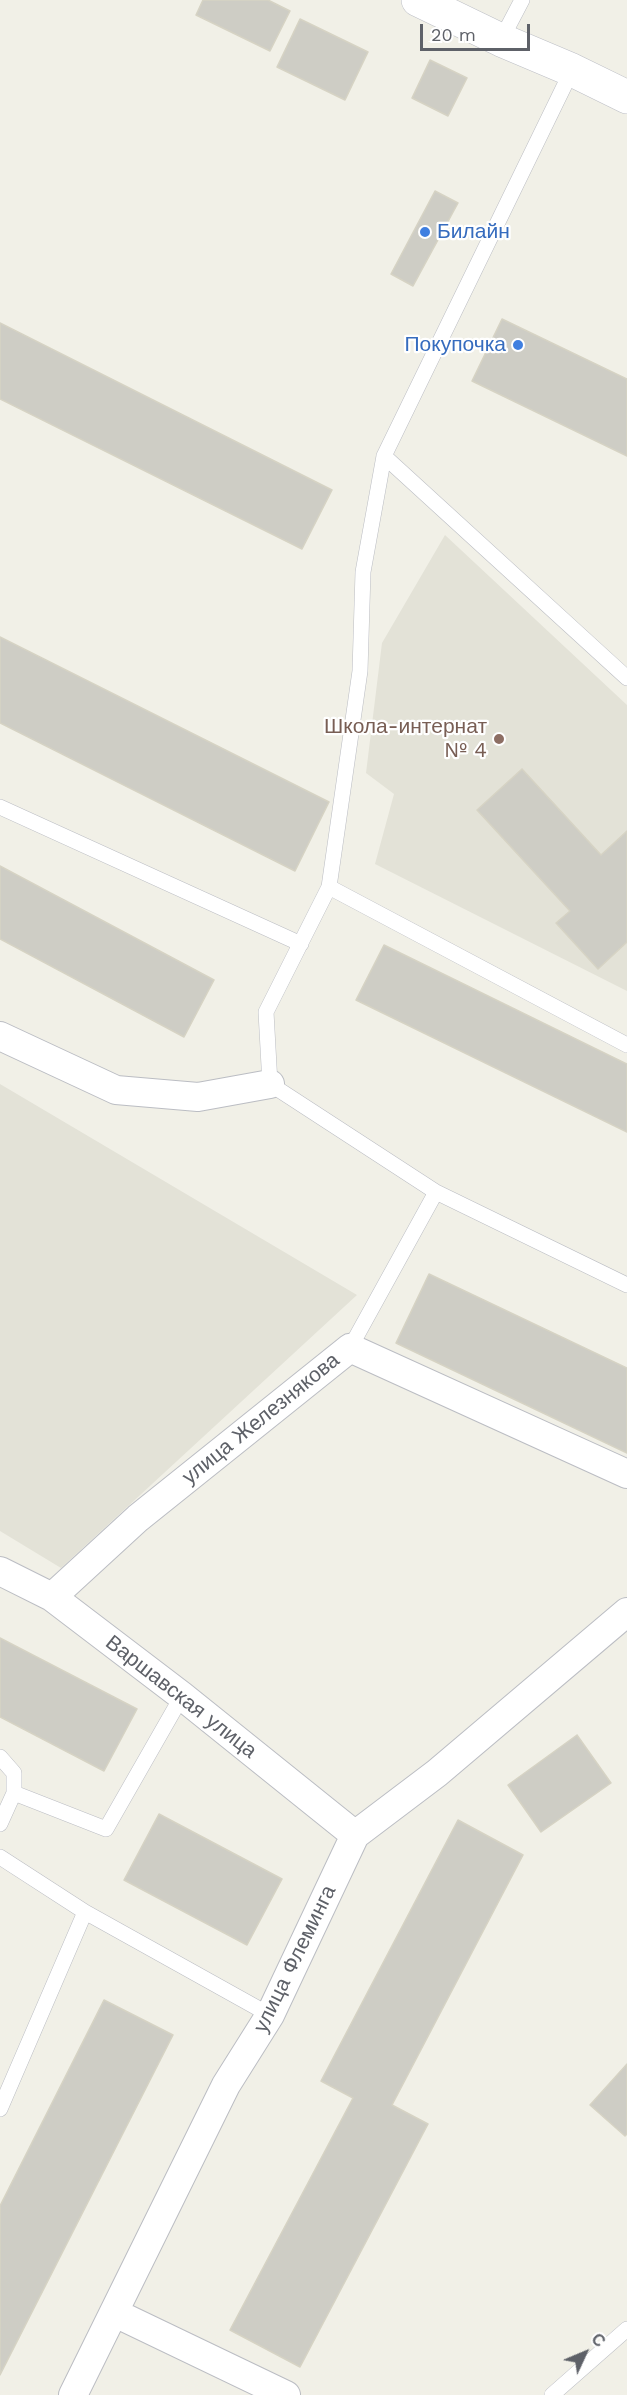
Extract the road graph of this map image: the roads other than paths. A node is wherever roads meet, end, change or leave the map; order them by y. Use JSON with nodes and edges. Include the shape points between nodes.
{"nodes":[{"id":1,"x":418,"y":0,"type":"edge"},
{"id":2,"x":522,"y":0,"type":"edge"},
{"id":3,"x":501,"y":40,"type":"junction"},
{"id":4,"x":572,"y":70,"type":"junction"},
{"id":5,"x":627,"y":98,"type":"edge"},
{"id":6,"x":384,"y":456,"type":"junction"},
{"id":7,"x":627,"y":678,"type":"edge"},
{"id":8,"x":0,"y":807,"type":"edge"},
{"id":9,"x":329,"y":887,"type":"junction"},
{"id":10,"x":301,"y":944,"type":"junction"},
{"id":11,"x":0,"y":1036,"type":"edge"},
{"id":12,"x":627,"y":1045,"type":"edge"},
{"id":13,"x":270,"y":1084,"type":"junction"},
{"id":14,"x":436,"y":1192,"type":"junction"},
{"id":15,"x":627,"y":1285,"type":"edge"},
{"id":16,"x":350,"y":1348,"type":"junction"},
{"id":17,"x":627,"y":1474,"type":"edge"},
{"id":18,"x":0,"y":1571,"type":"edge"},
{"id":19,"x":52,"y":1597,"type":"junction"},
{"id":20,"x":627,"y":1612,"type":"edge"},
{"id":21,"x":182,"y":1696,"type":"junction"},
{"id":22,"x":0,"y":1757,"type":"edge"},
{"id":23,"x":14,"y":1793,"type":"junction"},
{"id":24,"x":0,"y":1824,"type":"edge"},
{"id":25,"x":355,"y":1835,"type":"junction"},
{"id":26,"x":0,"y":1857,"type":"edge"},
{"id":27,"x":85,"y":1912,"type":"junction"},
{"id":28,"x":270,"y":2015,"type":"junction"},
{"id":29,"x":0,"y":2109,"type":"edge"},
{"id":30,"x":115,"y":2313,"type":"junction"},
{"id":31,"x":627,"y":2328,"type":"edge"},
{"id":32,"x":73,"y":2395,"type":"edge"},
{"id":33,"x":286,"y":2395,"type":"edge"},
{"id":34,"x":552,"y":2395,"type":"edge"}],
"edges":[{"from":1,"to":3,"type":"street"},
{"from":2,"to":3,"type":"lane"},
{"from":3,"to":4,"type":"street"},
{"from":4,"to":5,"type":"street"},
{"from":4,"to":6,"type":"lane"},
{"from":6,"to":7,"type":"lane"},
{"from":6,"to":9,"type":"lane","via":[[363,572],[360,671]]},
{"from":8,"to":10,"type":"lane"},
{"from":9,"to":10,"type":"lane"},
{"from":9,"to":12,"type":"lane"},
{"from":10,"to":13,"type":"lane","via":[[266,1012]]},
{"from":11,"to":13,"type":"street","via":[[116,1090],[198,1097]]},
{"from":13,"to":14,"type":"lane"},
{"from":14,"to":15,"type":"lane"},
{"from":14,"to":16,"type":"lane"},
{"from":16,"to":17,"type":"street","name":"улица Железнякова"},
{"from":16,"to":19,"type":"street","name":"улица Железнякова","via":[[138,1518]]},
{"from":18,"to":19,"type":"street","name":"Варшавская улица"},
{"from":19,"to":21,"type":"street","name":"Варшавская улица"},
{"from":20,"to":25,"type":"street","name":"улица Флеминга","via":[[437,1773]]},
{"from":21,"to":23,"type":"lane","via":[[106,1829]]},
{"from":21,"to":25,"type":"street","name":"Варшавская улица"},
{"from":22,"to":23,"type":"lane","via":[[14,1773]]},
{"from":23,"to":24,"type":"lane"},
{"from":25,"to":28,"type":"street","name":"улица Флеминга"},
{"from":26,"to":27,"type":"lane"},
{"from":27,"to":28,"type":"lane"},
{"from":27,"to":29,"type":"lane"},
{"from":28,"to":30,"type":"street","name":"улица Флеминга","via":[[226,2085]]},
{"from":30,"to":32,"type":"street","name":"улица Флеминга"},
{"from":30,"to":33,"type":"street"},
{"from":31,"to":34,"type":"lane"}]}
